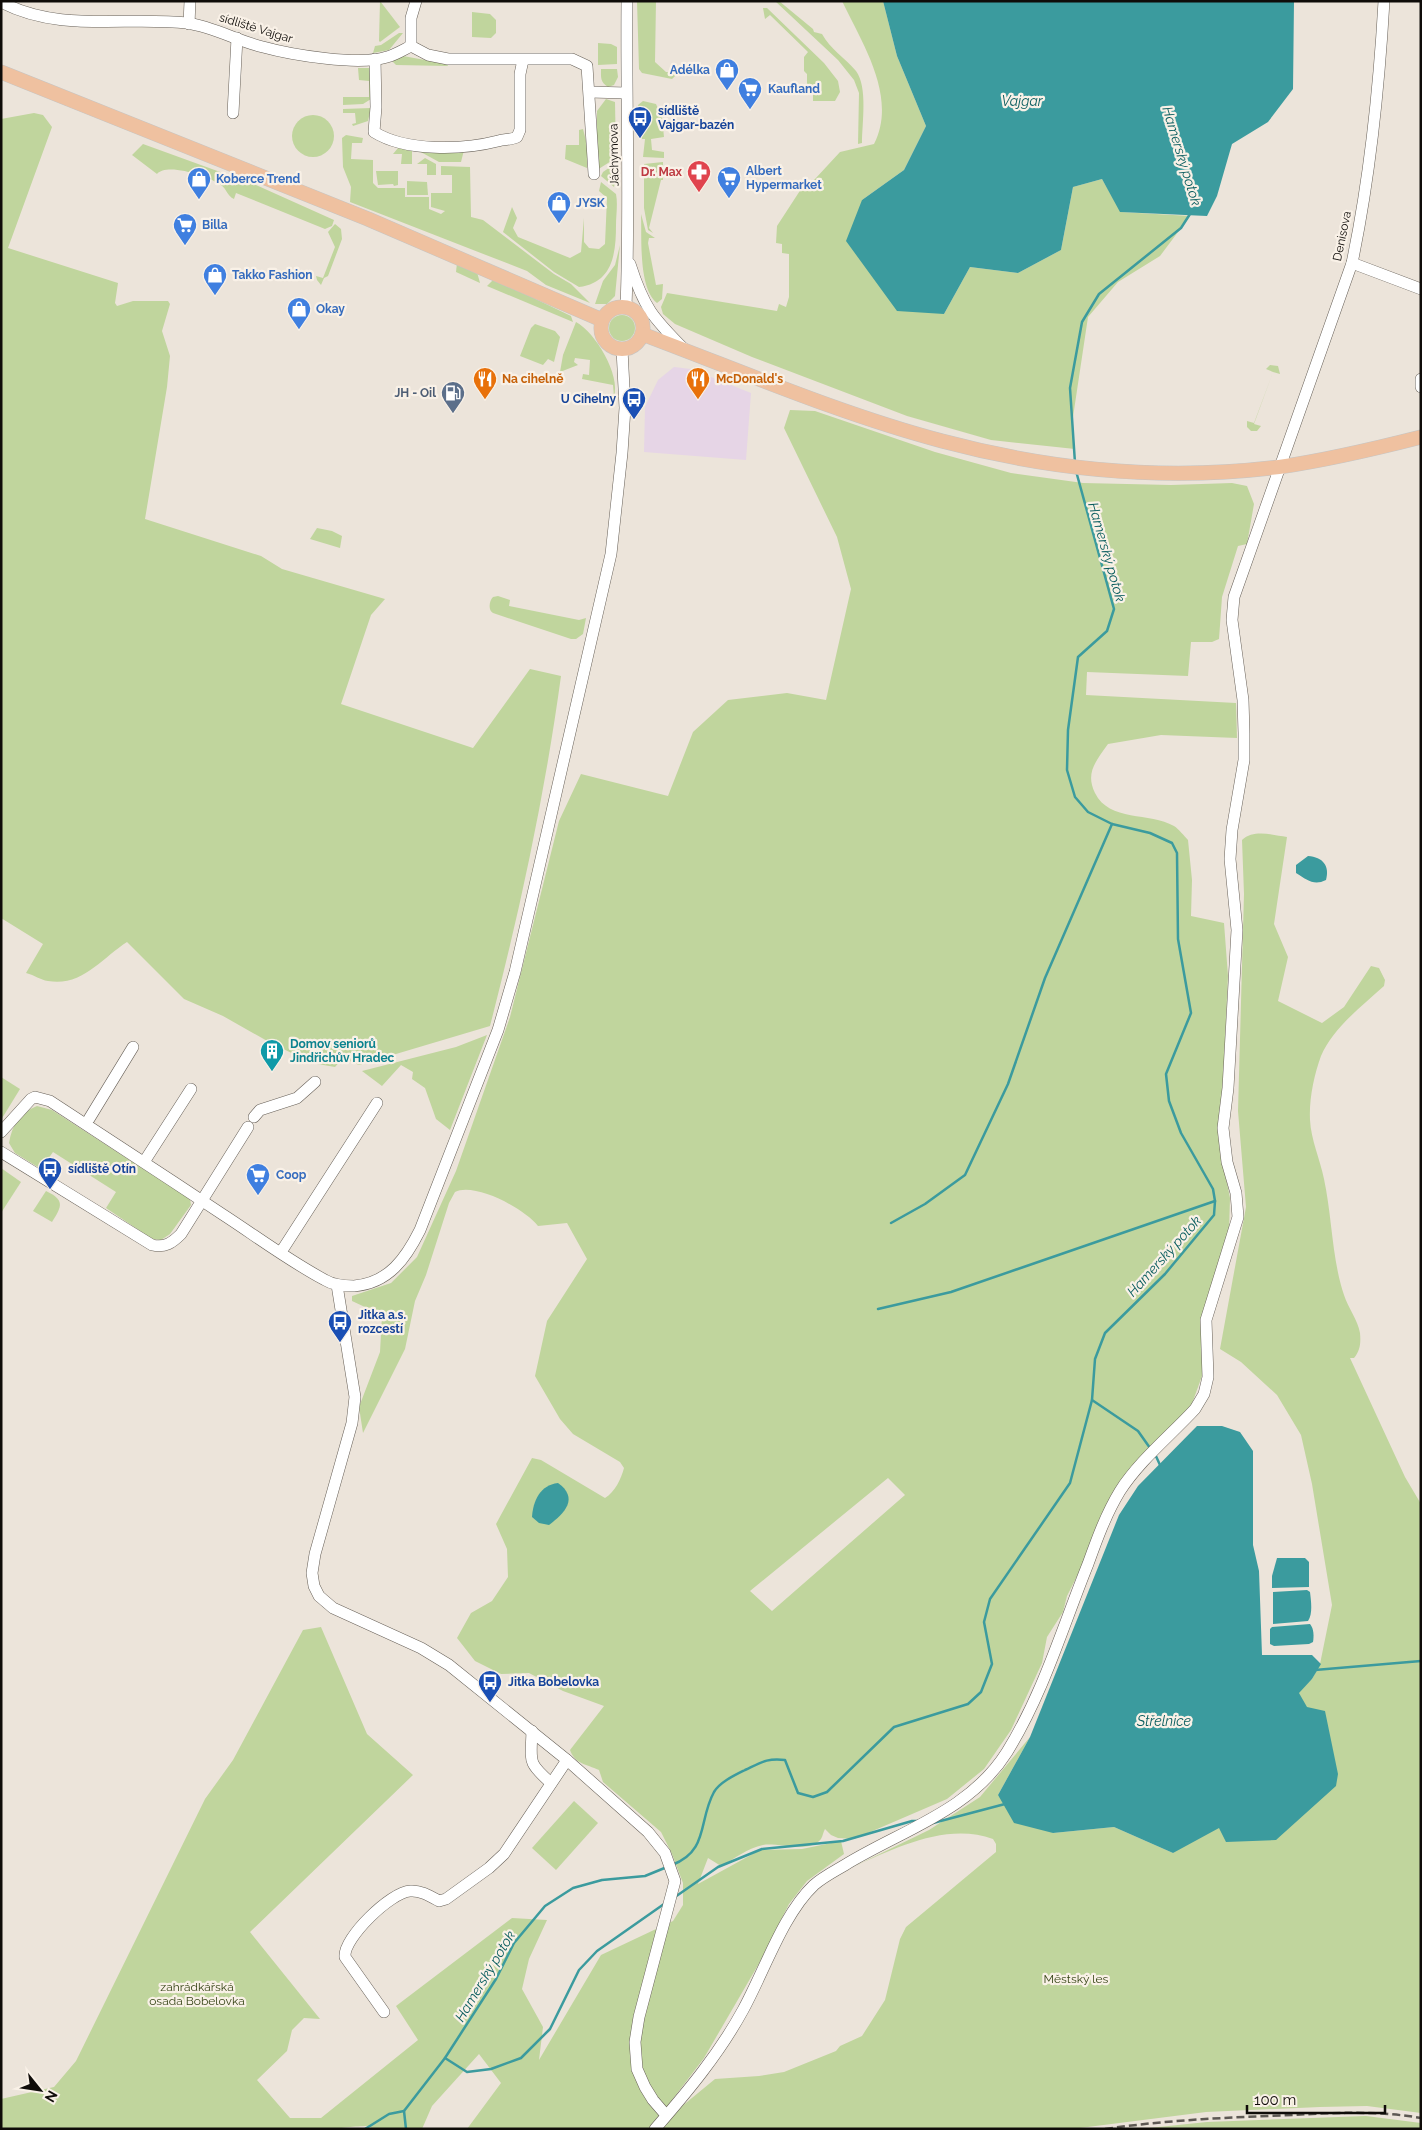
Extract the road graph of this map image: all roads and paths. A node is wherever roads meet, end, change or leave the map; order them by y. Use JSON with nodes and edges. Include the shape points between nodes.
{"nodes":[{"id":1,"x":190,"y":1,"type":"edge"},
{"id":2,"x":416,"y":1,"type":"edge"},
{"id":3,"x":628,"y":1,"type":"edge"},
{"id":4,"x":1384,"y":1,"type":"edge"},
{"id":5,"x":1,"y":2,"type":"edge"},
{"id":6,"x":189,"y":24,"type":"junction"},
{"id":7,"x":237,"y":38,"type":"junction"},
{"id":8,"x":411,"y":46,"type":"junction"},
{"id":9,"x":375,"y":59,"type":"junction"},
{"id":10,"x":523,"y":60,"type":"junction"},
{"id":11,"x":1,"y":72,"type":"edge"},
{"id":12,"x":590,"y":92,"type":"junction"},
{"id":13,"x":626,"y":93,"type":"junction"},
{"id":14,"x":233,"y":113,"type":"dead end"},
{"id":15,"x":594,"y":174,"type":"dead end"},
{"id":16,"x":628,"y":257,"type":"junction"},
{"id":17,"x":1352,"y":262,"type":"junction"},
{"id":18,"x":1421,"y":289,"type":"edge"},
{"id":19,"x":626,"y":307,"type":"junction"},
{"id":20,"x":602,"y":320,"type":"junction"},
{"id":21,"x":642,"y":334,"type":"junction"},
{"id":22,"x":622,"y":349,"type":"junction"},
{"id":23,"x":687,"y":351,"type":"junction"},
{"id":24,"x":1421,"y":379,"type":"edge"},
{"id":25,"x":1421,"y":386,"type":"edge"},
{"id":26,"x":1421,"y":437,"type":"edge"},
{"id":27,"x":1280,"y":466,"type":"junction"},
{"id":28,"x":133,"y":1047,"type":"dead end"},
{"id":29,"x":315,"y":1082,"type":"dead end"},
{"id":30,"x":191,"y":1089,"type":"dead end"},
{"id":31,"x":377,"y":1103,"type":"dead end"},
{"id":32,"x":89,"y":1119,"type":"dead end"},
{"id":33,"x":1,"y":1132,"type":"edge"},
{"id":34,"x":1,"y":1152,"type":"edge"},
{"id":35,"x":144,"y":1162,"type":"junction"},
{"id":36,"x":201,"y":1200,"type":"junction"},
{"id":37,"x":281,"y":1252,"type":"junction"},
{"id":38,"x":337,"y":1285,"type":"junction"},
{"id":39,"x":532,"y":1731,"type":"junction"},
{"id":40,"x":567,"y":1760,"type":"junction"},
{"id":41,"x":551,"y":1783,"type":"junction"},
{"id":42,"x":384,"y":2012,"type":"dead end"},
{"id":43,"x":666,"y":2115,"type":"junction"},
{"id":44,"x":654,"y":2129,"type":"edge"}],
"edges":[{"from":1,"to":6,"type":"street"},
{"from":2,"to":8,"type":"street"},
{"from":3,"to":13,"type":"street","name":"Jáchymova"},
{"from":4,"to":17,"type":"street","name":"Denisova","via":[[1379,82],[1360,226]]},
{"from":5,"to":6,"type":"street","name":"sídliště Vajgar","via":[[32,15],[57,20]]},
{"from":6,"to":7,"type":"street","name":"sídliště Vajgar"},
{"from":7,"to":9,"type":"street","name":"sídliště Vajgar","via":[[308,57]]},
{"from":7,"to":14,"type":"street"},
{"from":8,"to":9,"type":"street","name":"sídliště Vajgar","via":[[386,58]]},
{"from":8,"to":10,"type":"street","via":[[428,55],[448,59]]},
{"from":9,"to":10,"type":"street","via":[[374,132],[422,147],[459,148],[517,137]]},
{"from":10,"to":12,"type":"street","via":[[580,61],[587,66]]},
{"from":11,"to":20,"type":"main road","via":[[368,219]]},
{"from":12,"to":13,"type":"street"},
{"from":12,"to":15,"type":"street"},
{"from":13,"to":16,"type":"street","name":"Jáchymova"},
{"from":16,"to":19,"type":"street","name":"Jáchymova"},
{"from":16,"to":23,"type":"street","via":[[651,315]]},
{"from":17,"to":18,"type":"street"},
{"from":17,"to":27,"type":"street","name":"Denisova"},
{"from":19,"to":20,"type":"main road","via":[[612,310]]},
{"from":19,"to":21,"type":"main road","via":[[640,317]]},
{"from":20,"to":22,"type":"main road","via":[[601,332],[606,342]]},
{"from":21,"to":22,"type":"main road","via":[[632,346]]},
{"from":21,"to":23,"type":"main road"},
{"from":22,"to":38,"type":"street","via":[[625,408],[611,554],[515,972],[498,1030],[420,1230],[407,1255],[383,1278],[354,1286]]},
{"from":23,"to":27,"type":"main road","via":[[894,427],[972,448],[1053,464],[1179,473]]},
{"from":24,"to":25,"type":"street"},
{"from":26,"to":27,"type":"main road","via":[[1353,454]]},
{"from":27,"to":43,"type":"street","name":"Denisova","via":[[1234,597],[1232,620],[1243,700],[1244,760],[1230,859],[1237,930],[1223,1128],[1238,1217],[1206,1320],[1208,1377],[1204,1394],[1196,1409],[1120,1490],[1034,1701],[1007,1752],[965,1798],[938,1817],[815,1884],[793,1908],[743,2011],[690,2090]]},
{"from":28,"to":32,"type":"street"},
{"from":29,"to":36,"type":"street","via":[[297,1098],[260,1110]]},
{"from":30,"to":35,"type":"street"},
{"from":31,"to":37,"type":"street"},
{"from":33,"to":35,"type":"street","via":[[25,1103],[35,1097],[43,1098]]},
{"from":34,"to":36,"type":"street","via":[[160,1247],[174,1242],[181,1234]]},
{"from":35,"to":36,"type":"street"},
{"from":36,"to":37,"type":"street"},
{"from":37,"to":38,"type":"street"},
{"from":38,"to":39,"type":"street","via":[[355,1397],[345,1451],[314,1554],[314,1586],[323,1601],[333,1608],[435,1656]]},
{"from":39,"to":40,"type":"street"},
{"from":39,"to":41,"type":"street","via":[[530,1761]]},
{"from":40,"to":41,"type":"street"},
{"from":40,"to":43,"type":"street","via":[[648,1832],[665,1853],[673,1872],[672,1901],[635,2042],[637,2069],[652,2100]]},
{"from":41,"to":42,"type":"street","via":[[504,1854],[489,1868],[439,1901],[423,1893],[399,1893],[388,1900],[352,1938],[346,1947],[345,1958]]},
{"from":43,"to":44,"type":"street","name":"Denisova"}]}
